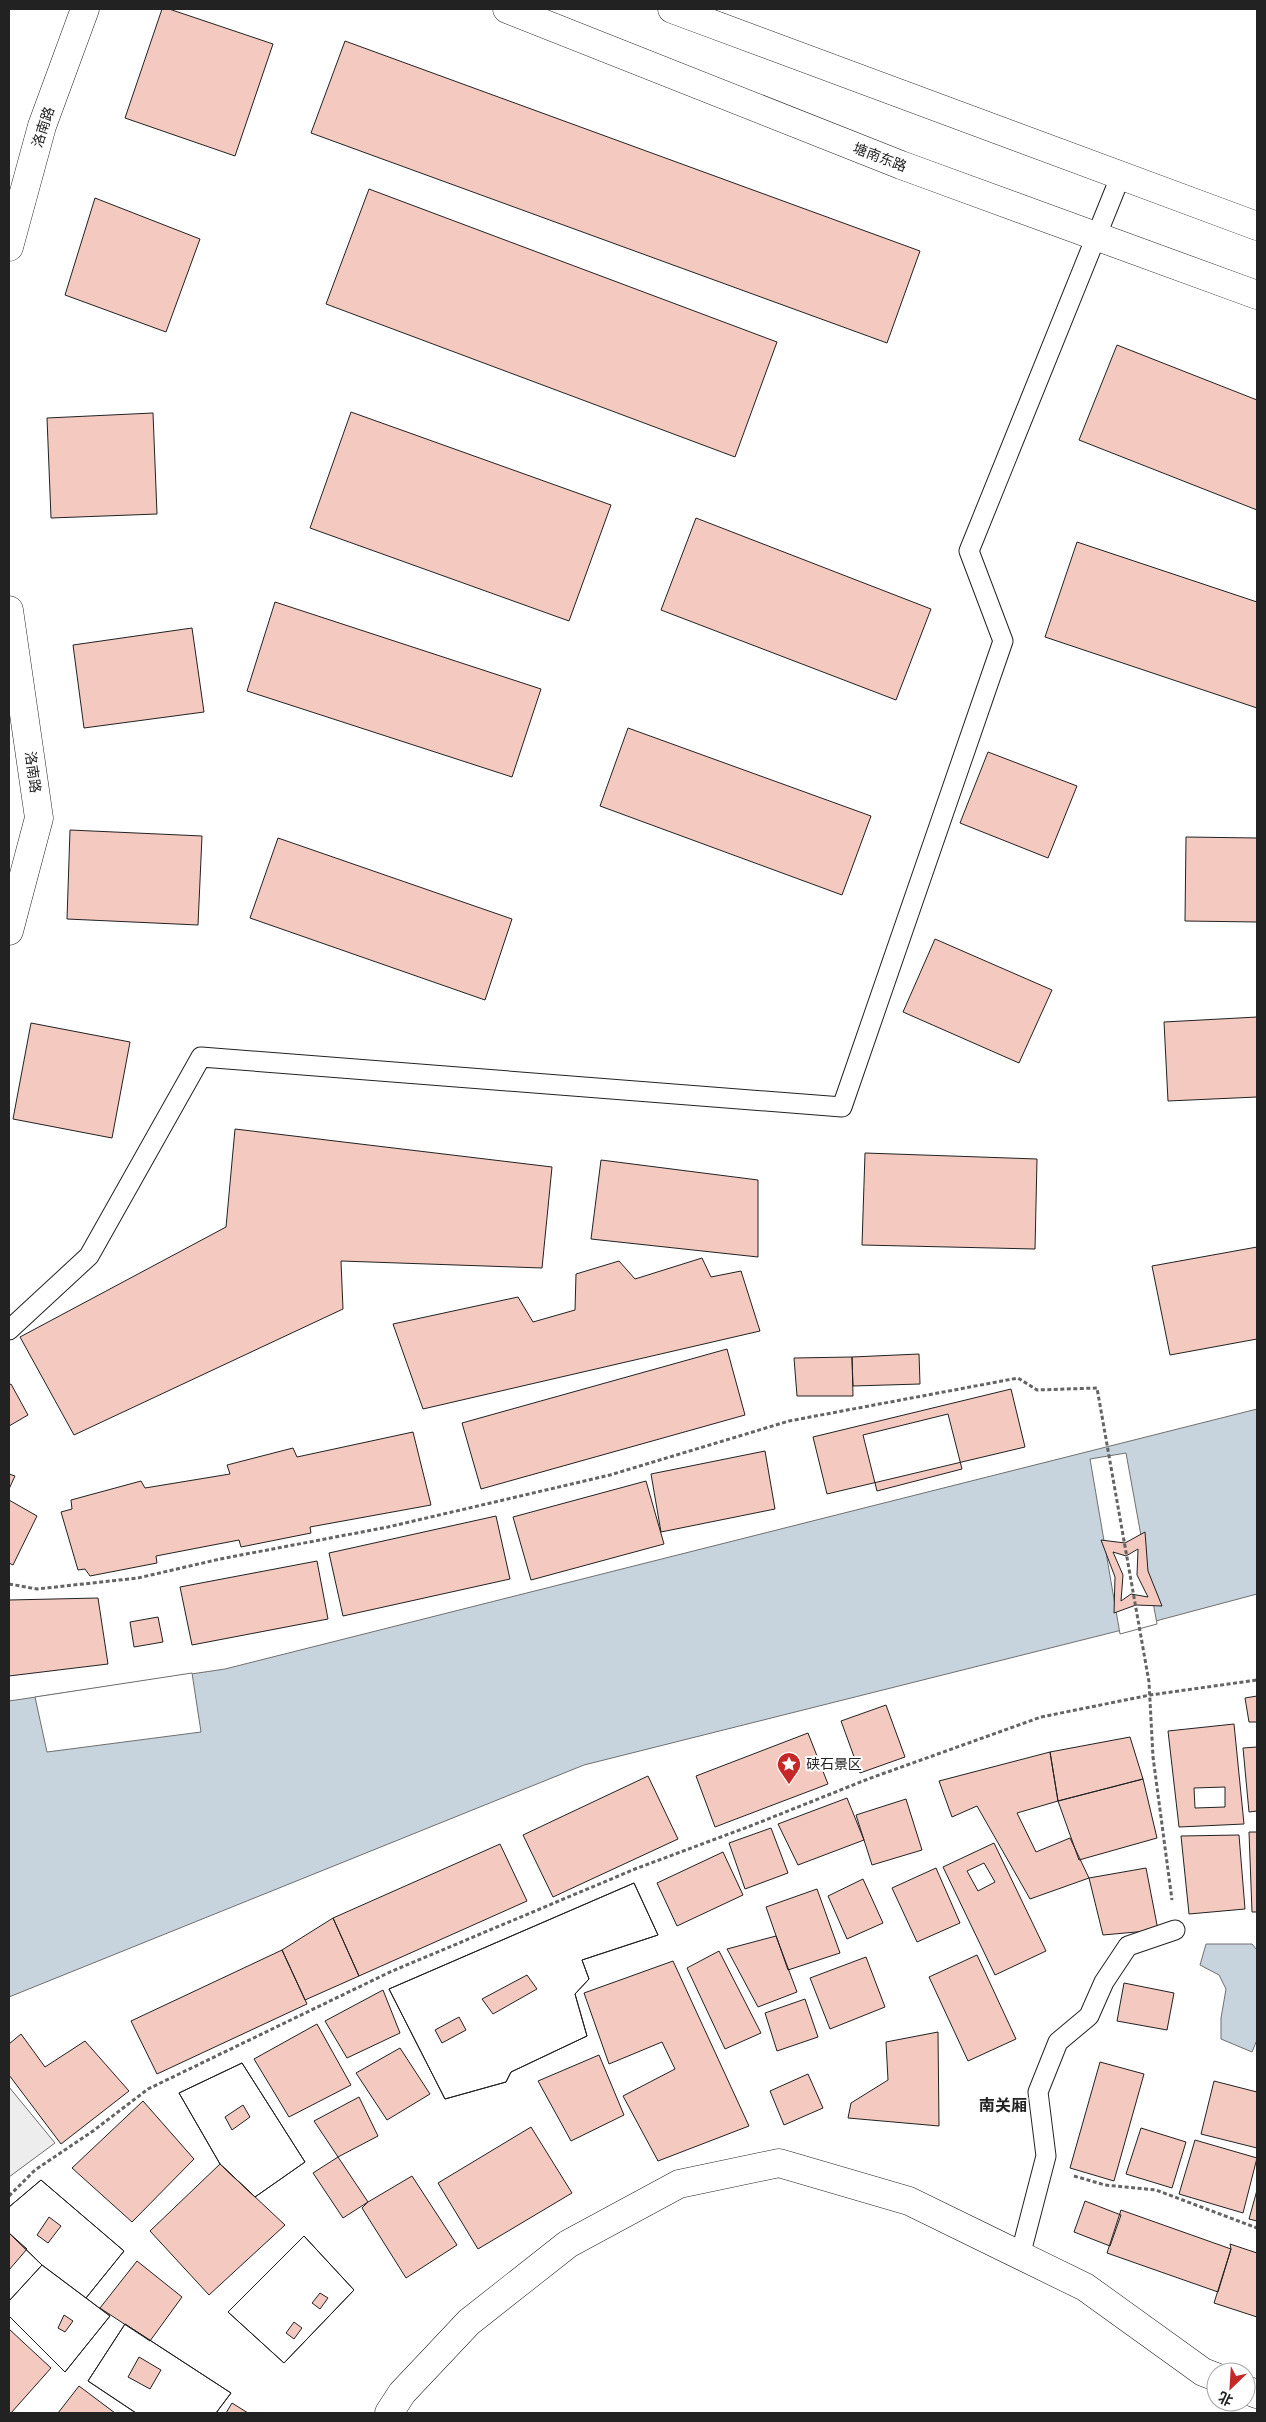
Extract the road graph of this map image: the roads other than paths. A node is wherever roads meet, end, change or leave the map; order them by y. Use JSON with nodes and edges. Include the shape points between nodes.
{"nodes":[{"id":1,"x":85,"y":9,"type":"edge"},
{"id":2,"x":506,"y":9,"type":"edge"},
{"id":3,"x":672,"y":9,"type":"edge"},
{"id":4,"x":1121,"y":175,"type":"junction"},
{"id":5,"x":1257,"y":226,"type":"edge"},
{"id":6,"x":1096,"y":237,"type":"junction"},
{"id":7,"x":9,"y":247,"type":"edge"},
{"id":8,"x":1257,"y":295,"type":"edge"},
{"id":9,"x":9,"y":610,"type":"edge"},
{"id":10,"x":9,"y":931,"type":"edge"},
{"id":11,"x":9,"y":1330,"type":"edge"},
{"id":12,"x":1175,"y":1930,"type":"road end"},
{"id":13,"x":1020,"y":2256,"type":"junction"},
{"id":14,"x":1206,"y":2373,"type":"edge"},
{"id":15,"x":389,"y":2413,"type":"edge"}],
"edges":[{"from":1,"to":7,"type":"street","name":"洛南路","via":[[42,126]]},
{"from":2,"to":6,"type":"street","name":"塘南东路","via":[[901,165]]},
{"from":3,"to":4,"type":"street"},
{"from":4,"to":5,"type":"street"},
{"from":4,"to":6,"type":"lane"},
{"from":6,"to":8,"type":"street","name":"塘南东路"},
{"from":6,"to":11,"type":"lane","via":[[969,551],[1003,641],[842,1107],[201,1057],[89,1256]]},
{"from":9,"to":10,"type":"street","name":"洛南路","via":[[40,818]]},
{"from":12,"to":13,"type":"lane","via":[[1128,1946],[1104,1982],[1089,2016],[1058,2042],[1038,2092],[1046,2156]]},
{"from":13,"to":14,"type":"street","via":[[1085,2287]]},
{"from":13,"to":15,"type":"street","via":[[909,2201],[779,2164],[679,2184],[568,2244],[469,2322],[402,2393]]}]}
